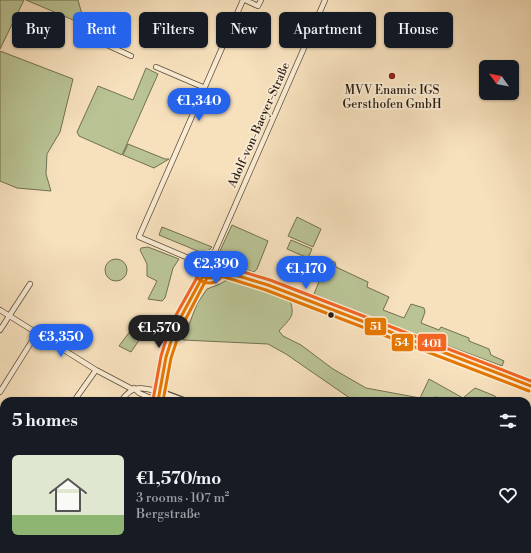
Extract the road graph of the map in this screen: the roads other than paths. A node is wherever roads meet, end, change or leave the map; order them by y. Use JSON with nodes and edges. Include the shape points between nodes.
{"nodes":[{"id":1,"x":244,"y":0,"type":"edge"},
{"id":2,"x":261,"y":0,"type":"edge"},
{"id":3,"x":325,"y":0,"type":"edge"},
{"id":4,"x":114,"y":48,"type":"edge"},
{"id":5,"x":131,"y":56,"type":"dead end"},
{"id":6,"x":156,"y":67,"type":"dead end"},
{"id":7,"x":204,"y":88,"type":"junction"},
{"id":8,"x":212,"y":258,"type":"junction"},
{"id":9,"x":200,"y":262,"type":"junction"},
{"id":10,"x":219,"y":270,"type":"junction"},
{"id":11,"x":204,"y":276,"type":"junction"},
{"id":12,"x":30,"y":284,"type":"dead end"},
{"id":13,"x":0,"y":310,"type":"edge"},
{"id":14,"x":9,"y":316,"type":"junction"},
{"id":15,"x":0,"y":330,"type":"edge"},
{"id":16,"x":37,"y":333,"type":"junction"},
{"id":17,"x":96,"y":370,"type":"junction"},
{"id":18,"x":531,"y":386,"type":"edge"},
{"id":19,"x":133,"y":389,"type":"junction"},
{"id":20,"x":0,"y":392,"type":"edge"},
{"id":21,"x":160,"y":392,"type":"junction"},
{"id":22,"x":77,"y":397,"type":"edge"},
{"id":23,"x":125,"y":397,"type":"edge"},
{"id":24,"x":149,"y":397,"type":"edge"},
{"id":25,"x":159,"y":397,"type":"edge"},
{"id":26,"x":173,"y":397,"type":"edge"}],
"edges":[{"from":1,"to":2,"type":"street","via":[[258,6]]},
{"from":1,"to":7,"type":"street"},
{"from":3,"to":8,"type":"street","name":"Adolf-von-Baeyer-Straße"},
{"from":4,"to":5,"type":"street"},
{"from":6,"to":7,"type":"street"},
{"from":7,"to":9,"type":"street","via":[[139,237]]},
{"from":8,"to":9,"type":"street","via":[[207,257]]},
{"from":8,"to":10,"type":"street","via":[[218,263]]},
{"from":9,"to":11,"type":"street","via":[[199,270]]},
{"from":10,"to":11,"type":"street","via":[[213,277]]},
{"from":10,"to":18,"type":"street","via":[[271,286]]},
{"from":11,"to":21,"type":"street","via":[[176,326],[166,357]]},
{"from":12,"to":14,"type":"street"},
{"from":13,"to":14,"type":"street"},
{"from":14,"to":15,"type":"street"},
{"from":14,"to":16,"type":"street"},
{"from":16,"to":17,"type":"street"},
{"from":16,"to":20,"type":"street"},
{"from":17,"to":19,"type":"street"},
{"from":17,"to":22,"type":"street"},
{"from":19,"to":21,"type":"street"},
{"from":19,"to":23,"type":"street"},
{"from":19,"to":24,"type":"street"},
{"from":21,"to":25,"type":"street"},
{"from":21,"to":26,"type":"street"}]}
